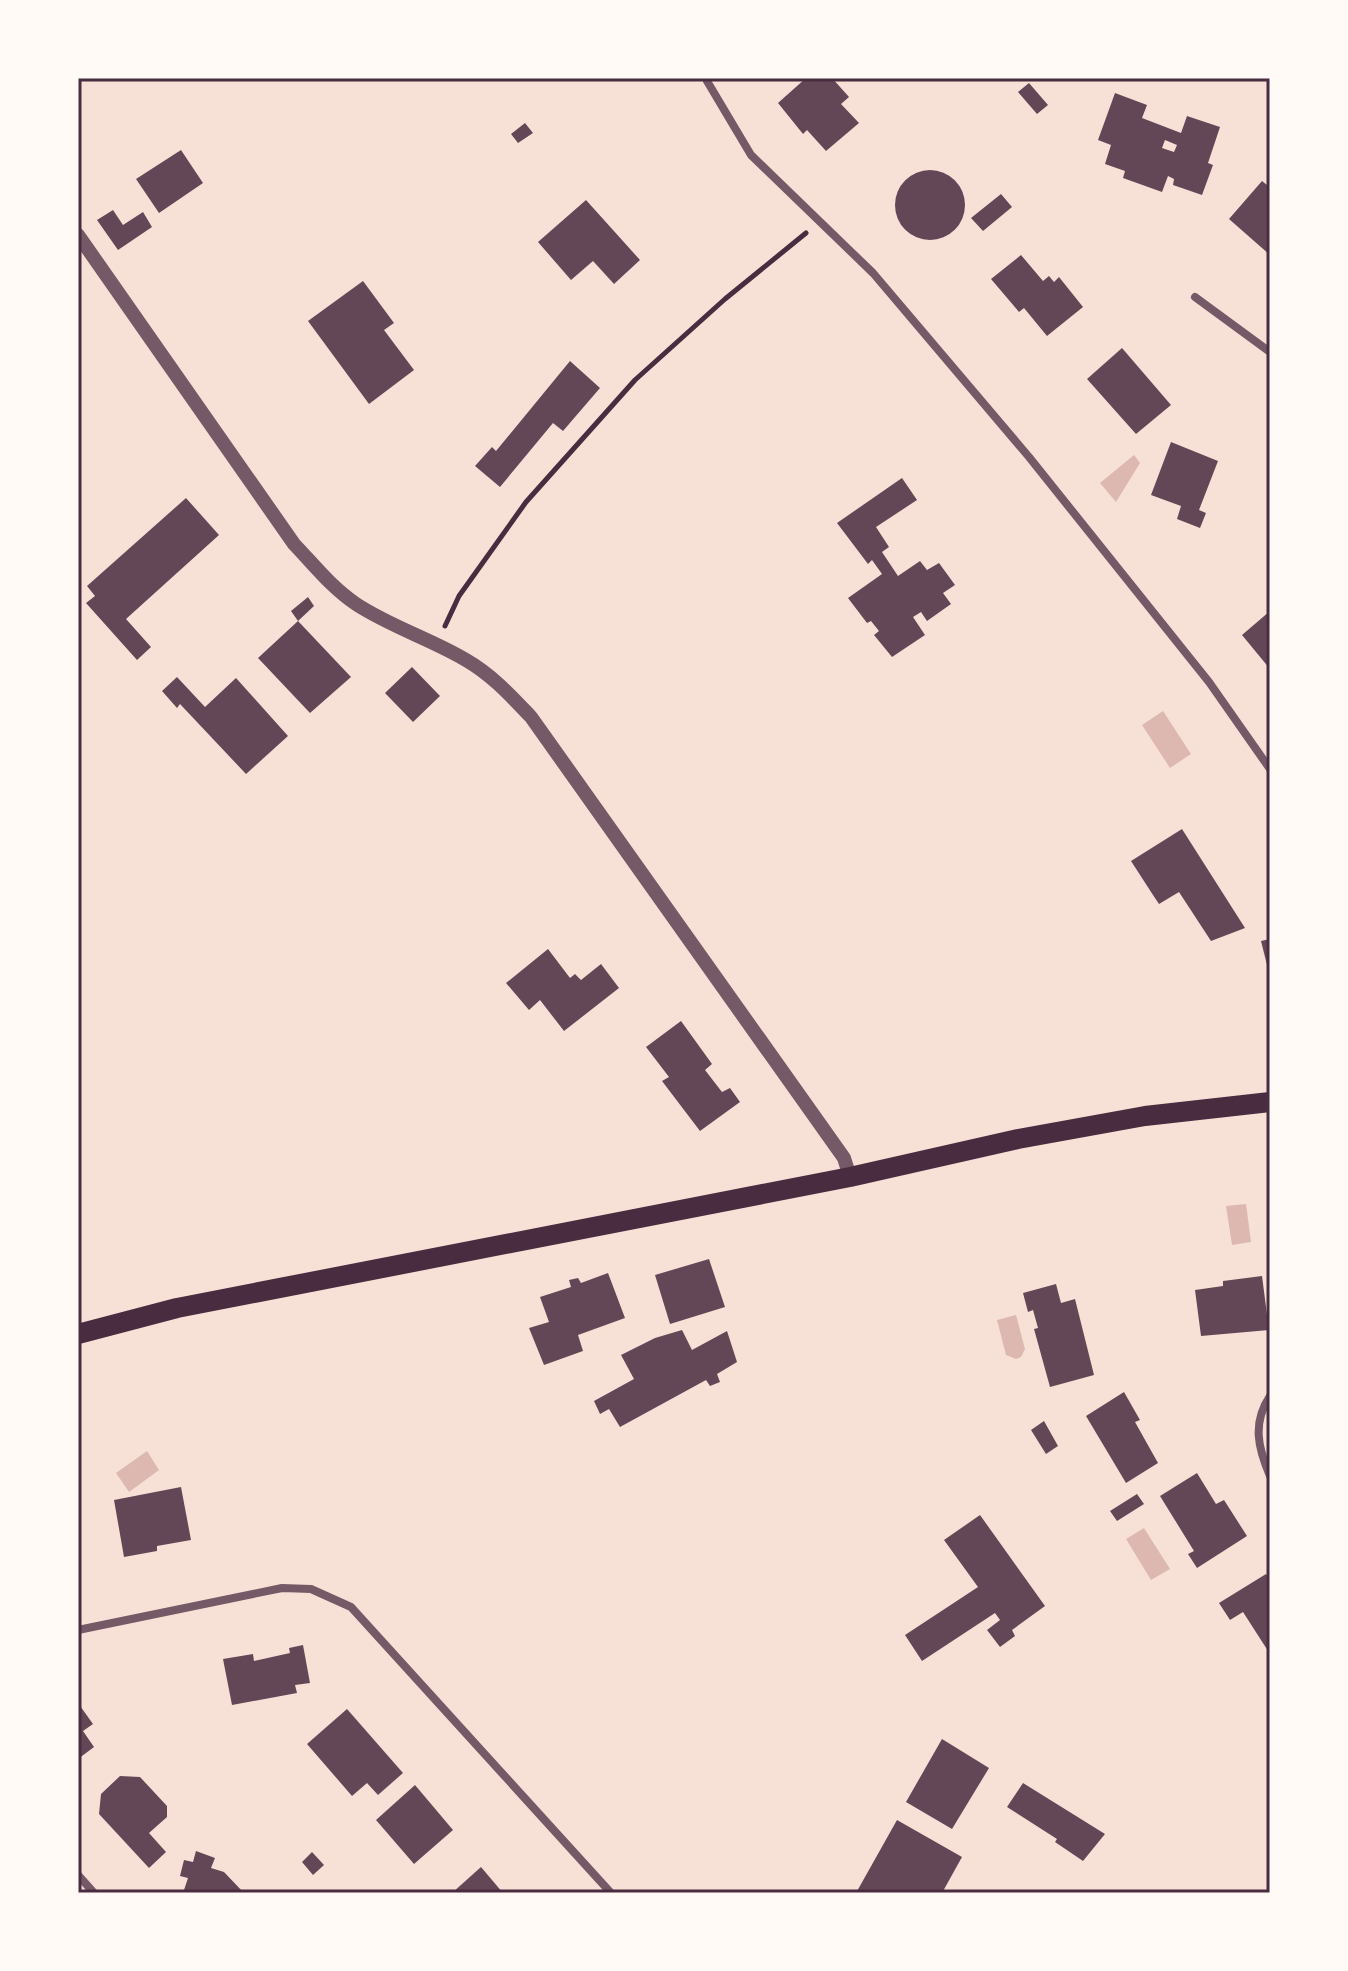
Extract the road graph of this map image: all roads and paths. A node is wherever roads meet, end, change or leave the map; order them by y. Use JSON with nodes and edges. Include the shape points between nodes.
{"nodes":[{"id":1,"x":707,"y":81,"type":"dead end"},
{"id":2,"x":819,"y":222,"type":"junction"},
{"id":3,"x":78,"y":235,"type":"edge"},
{"id":4,"x":1195,"y":297,"type":"dead end"},
{"id":5,"x":1270,"y":352,"type":"edge"},
{"id":6,"x":436,"y":644,"type":"junction"},
{"id":7,"x":1270,"y":769,"type":"edge"},
{"id":8,"x":1270,"y":1102,"type":"edge"},
{"id":9,"x":850,"y":1177,"type":"junction"},
{"id":10,"x":78,"y":1334,"type":"edge"},
{"id":11,"x":1270,"y":1396,"type":"edge"},
{"id":12,"x":1270,"y":1476,"type":"edge"},
{"id":13,"x":78,"y":1630,"type":"edge"},
{"id":14,"x":78,"y":1875,"type":"edge"},
{"id":15,"x":94,"y":1893,"type":"edge"},
{"id":16,"x":611,"y":1893,"type":"edge"}],
"edges":[{"from":1,"to":2,"type":"street","via":[[751,155]]},
{"from":2,"to":6,"type":"path","via":[[635,380],[526,502],[459,596]]},
{"from":2,"to":7,"type":"street","via":[[873,273],[1029,457],[1209,682]]},
{"from":3,"to":6,"type":"street","via":[[294,544],[354,603]]},
{"from":4,"to":5,"type":"street"},
{"from":6,"to":9,"type":"street","via":[[498,683],[531,717],[844,1158]]},
{"from":8,"to":9,"type":"main road","via":[[1145,1116]]},
{"from":9,"to":10,"type":"main road","via":[[177,1308]]},
{"from":11,"to":12,"type":"street","via":[[1257,1432]]},
{"from":13,"to":16,"type":"street","via":[[282,1588],[311,1589],[351,1607]]},
{"from":14,"to":15,"type":"street"}]}
